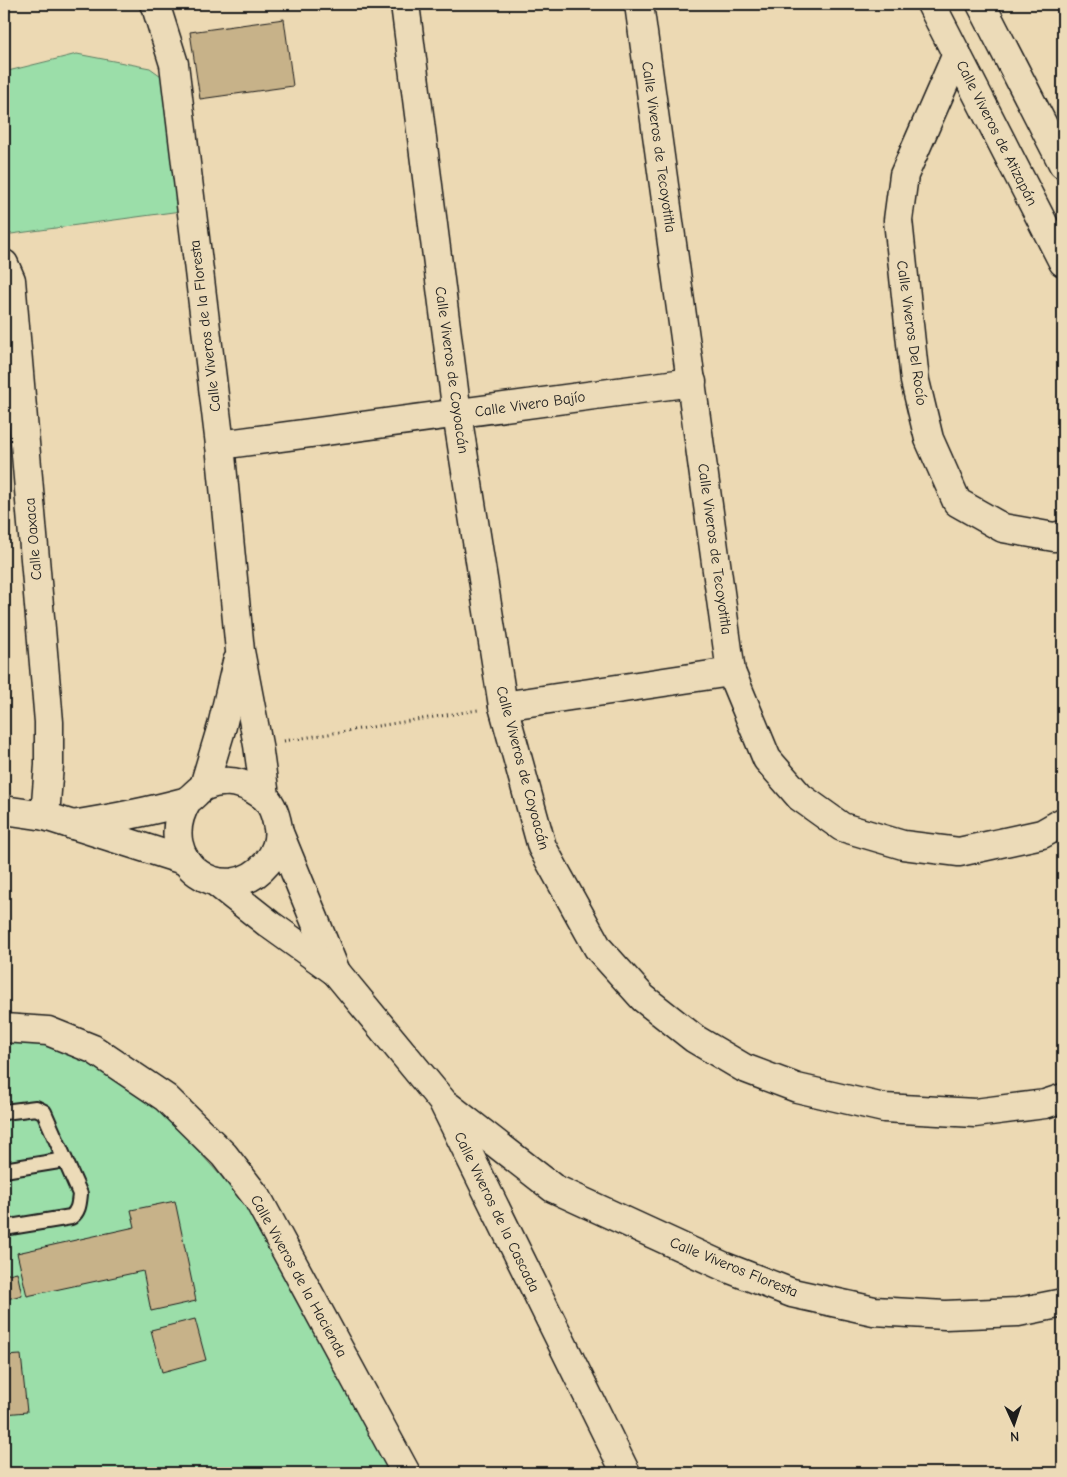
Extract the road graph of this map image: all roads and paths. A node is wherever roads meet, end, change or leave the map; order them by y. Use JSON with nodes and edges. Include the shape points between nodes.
{"nodes":[{"id":1,"x":154,"y":4,"type":"edge"},
{"id":2,"x":405,"y":4,"type":"edge"},
{"id":3,"x":639,"y":4,"type":"edge"},
{"id":4,"x":931,"y":4,"type":"edge"},
{"id":5,"x":981,"y":4,"type":"edge"},
{"id":6,"x":957,"y":54,"type":"junction"},
{"id":7,"x":1063,"y":164,"type":"edge"},
{"id":8,"x":1061,"y":251,"type":"edge"},
{"id":9,"x":4,"y":264,"type":"edge"},
{"id":10,"x":692,"y":382,"type":"junction"},
{"id":11,"x":456,"y":414,"type":"junction"},
{"id":12,"x":220,"y":445,"type":"junction"},
{"id":13,"x":1063,"y":535,"type":"edge"},
{"id":14,"x":240,"y":651,"type":"junction"},
{"id":15,"x":732,"y":672,"type":"junction"},
{"id":16,"x":503,"y":706,"type":"junction"},
{"id":17,"x":258,"y":745,"type":"junction"},
{"id":18,"x":196,"y":794,"type":"junction"},
{"id":19,"x":265,"y":796,"type":"junction"},
{"id":20,"x":4,"y":810,"type":"edge"},
{"id":21,"x":44,"y":816,"type":"junction"},
{"id":22,"x":1063,"y":822,"type":"edge"},
{"id":23,"x":72,"y":826,"type":"junction"},
{"id":24,"x":279,"y":833,"type":"junction"},
{"id":25,"x":186,"y":861,"type":"junction"},
{"id":26,"x":216,"y":882,"type":"junction"},
{"id":27,"x":336,"y":972,"type":"junction"},
{"id":28,"x":4,"y":1028,"type":"edge"},
{"id":29,"x":1063,"y":1098,"type":"edge"},
{"id":30,"x":442,"y":1102,"type":"junction"},
{"id":31,"x":4,"y":1112,"type":"edge"},
{"id":32,"x":65,"y":1160,"type":"junction"},
{"id":33,"x":4,"y":1170,"type":"edge"},
{"id":34,"x":4,"y":1228,"type":"edge"},
{"id":35,"x":1063,"y":1303,"type":"edge"},
{"id":36,"x":406,"y":1473,"type":"edge"},
{"id":37,"x":626,"y":1473,"type":"edge"}],
"edges":[{"from":1,"to":12,"type":"street","name":"Calle Viveros de la Floresta","via":[[174,64]]},
{"from":2,"to":11,"type":"street","name":"Calle Viveros de Coyoacán"},
{"from":3,"to":10,"type":"street","name":"Calle Viveros de Tecoyotitla"},
{"from":4,"to":6,"type":"street","name":"Calle Viveros de Atizapán"},
{"from":5,"to":7,"type":"street"},
{"from":6,"to":8,"type":"street","name":"Calle Viveros de Atizapán"},
{"from":6,"to":13,"type":"street","name":"Calle Viveros Del Rocío","via":[[904,175],[898,220],[915,382],[929,439],[957,502],[1003,528],[1054,538]]},
{"from":9,"to":21,"type":"street","name":"Calle Oaxaca","via":[[10,280],[49,722]]},
{"from":10,"to":11,"type":"street","name":"Calle Vivero Bajío"},
{"from":10,"to":15,"type":"street","name":"Calle Viveros de Tecoyotitla"},
{"from":11,"to":12,"type":"street","name":"Calle Vivero Bajío"},
{"from":11,"to":16,"type":"street","name":"Calle Viveros de Coyoacán"},
{"from":12,"to":14,"type":"street","name":"Calle Viveros de la Floresta"},
{"from":14,"to":17,"type":"street","name":"Calle Viveros de la Floresta"},
{"from":14,"to":18,"type":"street","name":"Calle Viveros de la Floresta","via":[[222,726]]},
{"from":15,"to":16,"type":"street"},
{"from":15,"to":22,"type":"street","name":"Calle Viveros de Tecoyotitla","via":[[766,759],[800,797],[842,827],[903,846],[959,852],[1042,834]]},
{"from":16,"to":17,"type":"path"},
{"from":16,"to":29,"type":"street","name":"Calle Viveros de Coyoacán","via":[[542,847],[598,948],[643,998],[695,1039],[744,1068],[797,1088],[884,1108],[975,1113],[1044,1104]]},
{"from":17,"to":19,"type":"street","name":"Calle Viveros de la Floresta"},
{"from":18,"to":19,"type":"street","via":[[225,781],[246,785]]},
{"from":18,"to":23,"type":"street","via":[[124,817]]},
{"from":18,"to":25,"type":"street","via":[[180,812],[177,824],[180,850]]},
{"from":19,"to":24,"type":"street","via":[[275,813]]},
{"from":20,"to":21,"type":"street"},
{"from":21,"to":23,"type":"street"},
{"from":23,"to":25,"type":"street"},
{"from":24,"to":26,"type":"street","via":[[274,855],[259,872],[239,882]]},
{"from":24,"to":27,"type":"street","name":"Calle Viveros de la Cascada"},
{"from":25,"to":26,"type":"street","via":[[199,874]]},
{"from":26,"to":27,"type":"street","name":"Calle Viveros de la Cascada"},
{"from":27,"to":30,"type":"street","name":"Calle Viveros de la Cascada"},
{"from":28,"to":36,"type":"street","name":"Calle Viveros de la Hacienda","via":[[48,1031],[94,1049],[166,1098],[224,1155],[258,1199]]},
{"from":30,"to":35,"type":"street","name":"Calle Viveros Floresta","via":[[553,1188],[725,1267],[792,1293],[874,1311],[945,1315],[1018,1312]]},
{"from":30,"to":37,"type":"street","name":"Calle Viveros de la Cascada"},
{"from":31,"to":32,"type":"lane","via":[[36,1108],[44,1112]]},
{"from":32,"to":33,"type":"lane"},
{"from":32,"to":34,"type":"lane","via":[[80,1194],[76,1213],[71,1217]]}]}
